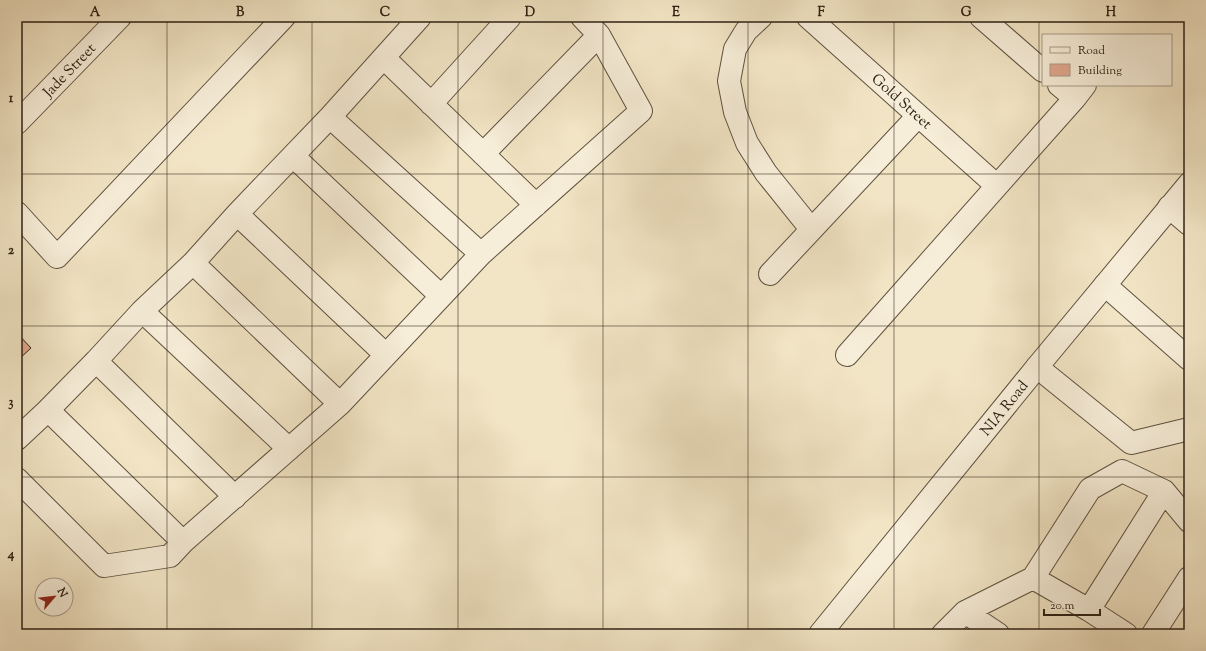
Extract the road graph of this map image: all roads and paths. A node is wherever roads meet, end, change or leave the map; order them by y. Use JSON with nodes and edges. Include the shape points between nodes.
{"nodes":[{"id":1,"x":120,"y":17,"type":"edge"},
{"id":2,"x":284,"y":17,"type":"edge"},
{"id":3,"x":420,"y":17,"type":"edge"},
{"id":4,"x":510,"y":17,"type":"edge"},
{"id":5,"x":582,"y":17,"type":"edge"},
{"id":6,"x":761,"y":17,"type":"edge"},
{"id":7,"x":808,"y":17,"type":"edge"},
{"id":8,"x":981,"y":17,"type":"edge"},
{"id":9,"x":599,"y":35,"type":"junction"},
{"id":10,"x":384,"y":58,"type":"junction"},
{"id":11,"x":1042,"y":70,"type":"edge"},
{"id":12,"x":1073,"y":89,"type":"edge"},
{"id":13,"x":431,"y":104,"type":"junction"},
{"id":14,"x":918,"y":116,"type":"junction"},
{"id":15,"x":330,"y":117,"type":"junction"},
{"id":16,"x":17,"y":123,"type":"edge"},
{"id":17,"x":483,"y":154,"type":"junction"},
{"id":18,"x":293,"y":156,"type":"junction"},
{"id":19,"x":1189,"y":184,"type":"edge"},
{"id":20,"x":996,"y":185,"type":"junction"},
{"id":21,"x":536,"y":205,"type":"junction"},
{"id":22,"x":1169,"y":208,"type":"junction"},
{"id":23,"x":17,"y":213,"type":"edge"},
{"id":24,"x":237,"y":214,"type":"junction"},
{"id":25,"x":1189,"y":224,"type":"edge"},
{"id":26,"x":811,"y":229,"type":"junction"},
{"id":27,"x":482,"y":254,"type":"junction"},
{"id":28,"x":193,"y":263,"type":"junction"},
{"id":29,"x":770,"y":274,"type":"dead end"},
{"id":30,"x":1105,"y":285,"type":"junction"},
{"id":31,"x":441,"y":296,"type":"junction"},
{"id":32,"x":142,"y":311,"type":"junction"},
{"id":33,"x":386,"y":355,"type":"junction"},
{"id":34,"x":847,"y":355,"type":"dead end"},
{"id":35,"x":1189,"y":359,"type":"edge"},
{"id":36,"x":96,"y":362,"type":"junction"},
{"id":37,"x":1037,"y":367,"type":"junction"},
{"id":38,"x":340,"y":404,"type":"junction"},
{"id":39,"x":48,"y":410,"type":"junction"},
{"id":40,"x":1189,"y":430,"type":"edge"},
{"id":41,"x":17,"y":439,"type":"edge"},
{"id":42,"x":289,"y":449,"type":"junction"},
{"id":43,"x":17,"y":479,"type":"edge"},
{"id":44,"x":1164,"y":491,"type":"junction"},
{"id":45,"x":235,"y":497,"type":"junction"},
{"id":46,"x":1189,"y":521,"type":"edge"},
{"id":47,"x":183,"y":542,"type":"junction"},
{"id":48,"x":1033,"y":578,"type":"junction"},
{"id":49,"x":1189,"y":578,"type":"edge"},
{"id":50,"x":1088,"y":610,"type":"junction"},
{"id":51,"x":965,"y":612,"type":"junction"},
{"id":52,"x":820,"y":634,"type":"edge"},
{"id":53,"x":943,"y":634,"type":"edge"},
{"id":54,"x":998,"y":634,"type":"edge"},
{"id":55,"x":1126,"y":634,"type":"edge"},
{"id":56,"x":1153,"y":634,"type":"edge"}],
"edges":[{"from":1,"to":16,"type":"street","name":"Jade Street"},
{"from":2,"to":23,"type":"street","via":[[57,257]]},
{"from":3,"to":10,"type":"street"},
{"from":4,"to":13,"type":"street"},
{"from":5,"to":9,"type":"street"},
{"from":6,"to":26,"type":"street","via":[[746,31],[735,49],[729,81],[735,112],[748,143],[766,173]]},
{"from":7,"to":14,"type":"street","name":"Gold Street"},
{"from":8,"to":11,"type":"street"},
{"from":9,"to":17,"type":"street"},
{"from":9,"to":21,"type":"street","via":[[641,111]]},
{"from":10,"to":13,"type":"street"},
{"from":10,"to":15,"type":"street"},
{"from":12,"to":20,"type":"street"},
{"from":13,"to":17,"type":"street"},
{"from":14,"to":20,"type":"street","name":"Gold Street"},
{"from":14,"to":26,"type":"street"},
{"from":15,"to":18,"type":"street"},
{"from":15,"to":27,"type":"street"},
{"from":17,"to":21,"type":"street"},
{"from":18,"to":24,"type":"street"},
{"from":18,"to":31,"type":"street"},
{"from":19,"to":22,"type":"street","name":"NIA Road"},
{"from":20,"to":34,"type":"street"},
{"from":21,"to":27,"type":"street"},
{"from":22,"to":25,"type":"street"},
{"from":22,"to":30,"type":"street","name":"NIA Road"},
{"from":24,"to":28,"type":"street"},
{"from":24,"to":33,"type":"street"},
{"from":26,"to":29,"type":"street"},
{"from":27,"to":31,"type":"street"},
{"from":28,"to":32,"type":"street"},
{"from":28,"to":38,"type":"street"},
{"from":30,"to":35,"type":"street"},
{"from":30,"to":37,"type":"street","name":"NIA Road"},
{"from":31,"to":33,"type":"street"},
{"from":32,"to":36,"type":"street"},
{"from":32,"to":42,"type":"street"},
{"from":33,"to":38,"type":"street"},
{"from":36,"to":39,"type":"street"},
{"from":36,"to":45,"type":"street"},
{"from":37,"to":40,"type":"street","via":[[1131,443]]},
{"from":37,"to":52,"type":"street","name":"NIA Road"},
{"from":38,"to":42,"type":"street"},
{"from":39,"to":41,"type":"street"},
{"from":39,"to":47,"type":"street"},
{"from":42,"to":45,"type":"street"},
{"from":43,"to":47,"type":"street","via":[[104,566],[170,556]]},
{"from":44,"to":46,"type":"street"},
{"from":44,"to":48,"type":"street","via":[[1122,471],[1090,489]]},
{"from":44,"to":50,"type":"street"},
{"from":45,"to":47,"type":"street"},
{"from":48,"to":50,"type":"street"},
{"from":48,"to":51,"type":"street"},
{"from":49,"to":56,"type":"street"},
{"from":50,"to":55,"type":"street"},
{"from":51,"to":53,"type":"street"},
{"from":51,"to":54,"type":"street"}]}
